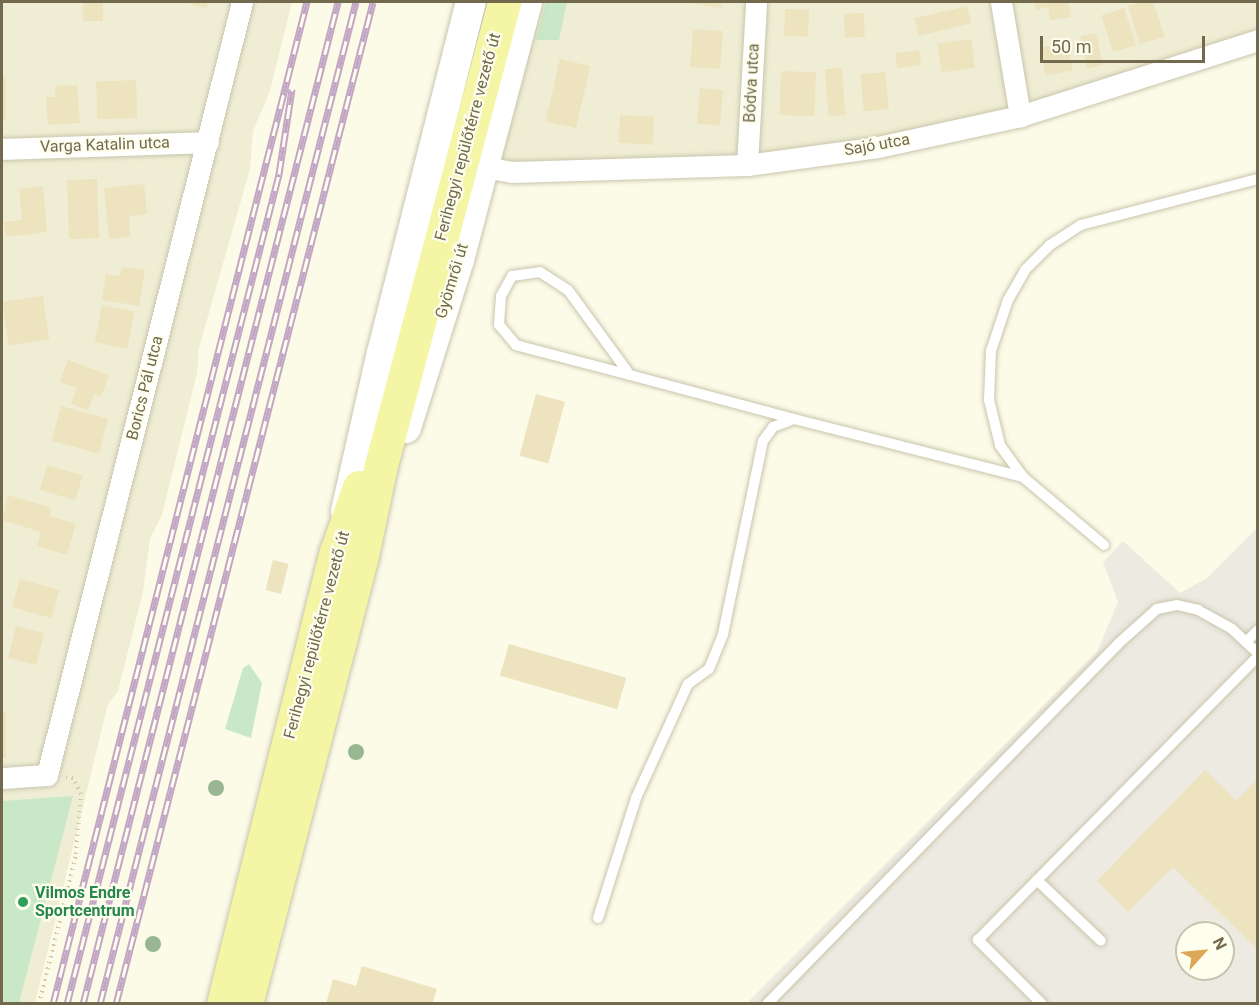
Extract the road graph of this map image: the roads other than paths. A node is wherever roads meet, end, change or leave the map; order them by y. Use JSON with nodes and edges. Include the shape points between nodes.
{"nodes":[{"id":1,"x":242,"y":2,"type":"edge"},
{"id":2,"x":471,"y":2,"type":"edge"},
{"id":3,"x":504,"y":2,"type":"edge"},
{"id":4,"x":527,"y":2,"type":"edge"},
{"id":5,"x":756,"y":2,"type":"edge"},
{"id":6,"x":1001,"y":2,"type":"edge"},
{"id":7,"x":1257,"y":40,"type":"edge"},
{"id":8,"x":1020,"y":116,"type":"junction"},
{"id":9,"x":208,"y":142,"type":"junction"},
{"id":10,"x":2,"y":149,"type":"edge"},
{"id":11,"x":747,"y":165,"type":"junction"},
{"id":12,"x":484,"y":167,"type":"junction"},
{"id":13,"x":1257,"y":179,"type":"edge"},
{"id":14,"x":630,"y":375,"type":"junction"},
{"id":15,"x":794,"y":419,"type":"junction"},
{"id":16,"x":1023,"y":477,"type":"junction"},
{"id":17,"x":1104,"y":545,"type":"dead end"},
{"id":18,"x":349,"y":554,"type":"junction"},
{"id":19,"x":1257,"y":630,"type":"edge"},
{"id":20,"x":1246,"y":642,"type":"junction"},
{"id":21,"x":1257,"y":654,"type":"edge"},
{"id":22,"x":2,"y":778,"type":"edge"},
{"id":23,"x":1038,"y":880,"type":"junction"},
{"id":24,"x":598,"y":918,"type":"dead end"},
{"id":25,"x":1101,"y":941,"type":"dead end"},
{"id":26,"x":223,"y":1004,"type":"edge"},
{"id":27,"x":246,"y":1004,"type":"edge"},
{"id":28,"x":767,"y":1004,"type":"edge"},
{"id":29,"x":1042,"y":1004,"type":"edge"}],
"edges":[{"from":1,"to":9,"type":"street","name":"Borics Pál utca"},
{"from":2,"to":18,"type":"street","via":[[382,353]]},
{"from":3,"to":18,"type":"main road","name":"Ferihegyi repülőtérre vezető út","via":[[432,272]]},
{"from":4,"to":12,"type":"street","name":"Gyömrői út"},
{"from":5,"to":11,"type":"street","name":"Bódva utca"},
{"from":6,"to":8,"type":"street"},
{"from":7,"to":8,"type":"street","name":"Sajó utca"},
{"from":8,"to":11,"type":"street","name":"Sajó utca","via":[[878,147]]},
{"from":9,"to":10,"type":"street","name":"Varga Katalin utca"},
{"from":9,"to":22,"type":"street","name":"Borics Pál utca","via":[[47,775]]},
{"from":11,"to":12,"type":"street","name":"Sajó utca","via":[[512,172]]},
{"from":12,"to":18,"type":"street","name":"Gyömrői út","via":[[428,361]]},
{"from":13,"to":16,"type":"lane","via":[[1081,225],[1050,246],[1025,270],[1008,300],[991,351],[989,400],[1000,445]]},
{"from":14,"to":14,"type":"lane","via":[[568,290],[540,272],[512,276],[501,296],[499,325],[516,345]]},
{"from":14,"to":15,"type":"lane"},
{"from":15,"to":16,"type":"lane"},
{"from":15,"to":24,"type":"lane","via":[[773,427],[763,441],[723,634],[709,669],[688,684],[636,798]]},
{"from":16,"to":17,"type":"lane"},
{"from":18,"to":26,"type":"main road","name":"Ferihegyi repülőtérre vezető út"},
{"from":18,"to":27,"type":"main road","name":"Ferihegyi repülőtérre vezető út"},
{"from":19,"to":20,"type":"lane"},
{"from":20,"to":21,"type":"lane"},
{"from":20,"to":28,"type":"lane","via":[[1232,629],[1198,610],[1177,605],[1157,609],[1111,651]]},
{"from":21,"to":23,"type":"lane"},
{"from":23,"to":25,"type":"lane"},
{"from":23,"to":29,"type":"lane","via":[[978,940]]}]}
